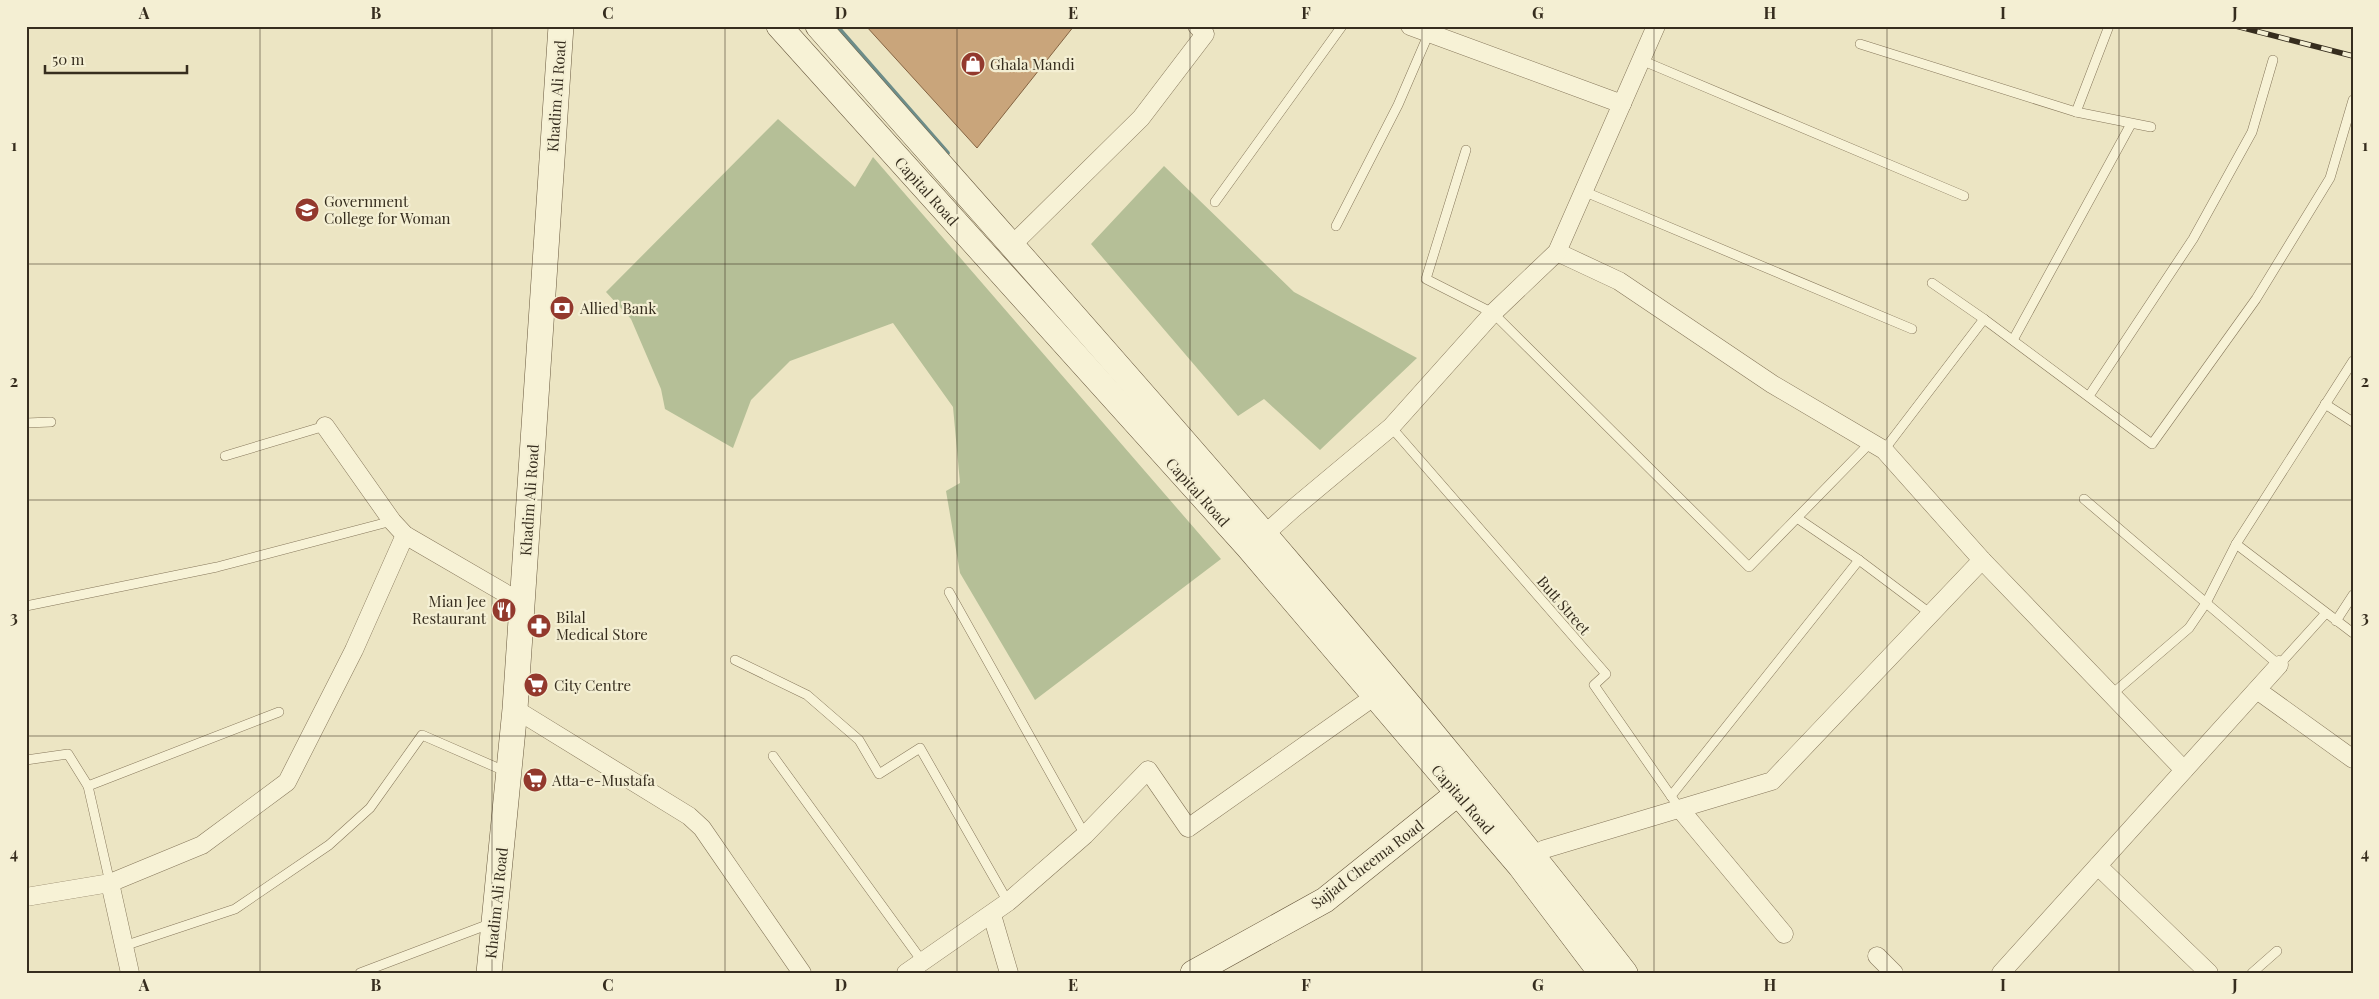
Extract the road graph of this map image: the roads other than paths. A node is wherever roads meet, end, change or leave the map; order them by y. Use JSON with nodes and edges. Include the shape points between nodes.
{"nodes":[{"id":1,"x":560,"y":26,"type":"edge"},
{"id":2,"x":779,"y":26,"type":"edge"},
{"id":3,"x":818,"y":26,"type":"edge"},
{"id":4,"x":1197,"y":26,"type":"edge"},
{"id":5,"x":1342,"y":26,"type":"edge"},
{"id":6,"x":1410,"y":26,"type":"edge"},
{"id":7,"x":1655,"y":26,"type":"edge"},
{"id":8,"x":2110,"y":26,"type":"edge"},
{"id":9,"x":1428,"y":33,"type":"junction"},
{"id":10,"x":1860,"y":44,"type":"dead end"},
{"id":11,"x":1641,"y":60,"type":"junction"},
{"id":12,"x":2273,"y":60,"type":"dead end"},
{"id":13,"x":2353,"y":100,"type":"edge"},
{"id":14,"x":1622,"y":104,"type":"junction"},
{"id":15,"x":2076,"y":112,"type":"junction"},
{"id":16,"x":2131,"y":124,"type":"junction"},
{"id":17,"x":2152,"y":127,"type":"dead end"},
{"id":18,"x":1466,"y":150,"type":"dead end"},
{"id":19,"x":1584,"y":191,"type":"junction"},
{"id":20,"x":1964,"y":196,"type":"dead end"},
{"id":21,"x":1215,"y":202,"type":"dead end"},
{"id":22,"x":1336,"y":226,"type":"dead end"},
{"id":23,"x":1011,"y":246,"type":"junction"},
{"id":24,"x":1557,"y":252,"type":"junction"},
{"id":25,"x":1932,"y":283,"type":"dead end"},
{"id":26,"x":1493,"y":313,"type":"junction"},
{"id":27,"x":1984,"y":319,"type":"junction"},
{"id":28,"x":1912,"y":329,"type":"dead end"},
{"id":29,"x":2013,"y":340,"type":"junction"},
{"id":30,"x":2353,"y":361,"type":"edge"},
{"id":31,"x":2089,"y":396,"type":"junction"},
{"id":32,"x":2325,"y":404,"type":"junction"},
{"id":33,"x":51,"y":422,"type":"dead end"},
{"id":34,"x":2353,"y":422,"type":"edge"},
{"id":35,"x":26,"y":423,"type":"edge"},
{"id":36,"x":325,"y":426,"type":"joint"},
{"id":37,"x":1391,"y":427,"type":"junction"},
{"id":38,"x":1878,"y":446,"type":"junction"},
{"id":39,"x":225,"y":456,"type":"dead end"},
{"id":40,"x":2084,"y":499,"type":"dead end"},
{"id":41,"x":1797,"y":518,"type":"junction"},
{"id":42,"x":392,"y":521,"type":"junction"},
{"id":43,"x":405,"y":535,"type":"junction"},
{"id":44,"x":1256,"y":540,"type":"junction"},
{"id":45,"x":2236,"y":544,"type":"junction"},
{"id":46,"x":1860,"y":560,"type":"junction"},
{"id":47,"x":1982,"y":560,"type":"junction"},
{"id":48,"x":949,"y":592,"type":"dead end"},
{"id":49,"x":2353,"y":595,"type":"edge"},
{"id":50,"x":2206,"y":603,"type":"junction"},
{"id":51,"x":522,"y":604,"type":"junction"},
{"id":52,"x":26,"y":606,"type":"edge"},
{"id":53,"x":2326,"y":613,"type":"junction"},
{"id":54,"x":1931,"y":614,"type":"junction"},
{"id":55,"x":2336,"y":621,"type":"junction"},
{"id":56,"x":2353,"y":633,"type":"edge"},
{"id":57,"x":736,"y":660,"type":"dead end"},
{"id":58,"x":2279,"y":665,"type":"junction"},
{"id":59,"x":2257,"y":690,"type":"junction"},
{"id":60,"x":2111,"y":695,"type":"junction"},
{"id":61,"x":1375,"y":696,"type":"junction"},
{"id":62,"x":515,"y":709,"type":"junction"},
{"id":63,"x":279,"y":712,"type":"dead end"},
{"id":64,"x":773,"y":756,"type":"dead end"},
{"id":65,"x":2353,"y":759,"type":"edge"},
{"id":66,"x":26,"y":760,"type":"edge"},
{"id":67,"x":2184,"y":770,"type":"junction"},
{"id":68,"x":510,"y":773,"type":"junction"},
{"id":69,"x":88,"y":786,"type":"junction"},
{"id":70,"x":1470,"y":788,"type":"junction"},
{"id":71,"x":1676,"y":802,"type":"junction"},
{"id":72,"x":1085,"y":835,"type":"junction"},
{"id":73,"x":1534,"y":856,"type":"junction"},
{"id":74,"x":2098,"y":866,"type":"junction"},
{"id":75,"x":110,"y":883,"type":"junction"},
{"id":76,"x":26,"y":897,"type":"edge"},
{"id":77,"x":1008,"y":902,"type":"junction"},
{"id":78,"x":992,"y":915,"type":"junction"},
{"id":79,"x":492,"y":923,"type":"junction"},
{"id":80,"x":1784,"y":934,"type":"dead end"},
{"id":81,"x":124,"y":946,"type":"junction"},
{"id":82,"x":2277,"y":951,"type":"dead end"},
{"id":83,"x":1877,"y":956,"type":"dead end"},
{"id":84,"x":922,"y":961,"type":"junction"},
{"id":85,"x":130,"y":973,"type":"edge"},
{"id":86,"x":360,"y":973,"type":"edge"},
{"id":87,"x":489,"y":973,"type":"edge"},
{"id":88,"x":802,"y":973,"type":"edge"},
{"id":89,"x":906,"y":973,"type":"edge"},
{"id":90,"x":1008,"y":973,"type":"edge"},
{"id":91,"x":1193,"y":973,"type":"edge"},
{"id":92,"x":1601,"y":973,"type":"edge"},
{"id":93,"x":1625,"y":973,"type":"edge"},
{"id":94,"x":1894,"y":973,"type":"edge"},
{"id":95,"x":2001,"y":973,"type":"edge"},
{"id":96,"x":2209,"y":973,"type":"edge"},
{"id":97,"x":2252,"y":973,"type":"edge"}],
"edges":[{"from":1,"to":51,"type":"street","name":"Khadim Ali Road"},
{"from":2,"to":44,"type":"street","name":"Capital Road"},
{"from":3,"to":23,"type":"street"},
{"from":4,"to":23,"type":"street","via":[[1205,34],[1140,118]]},
{"from":5,"to":21,"type":"lane"},
{"from":6,"to":9,"type":"street"},
{"from":7,"to":11,"type":"street"},
{"from":8,"to":15,"type":"lane"},
{"from":9,"to":14,"type":"street"},
{"from":9,"to":22,"type":"lane","via":[[1398,105]]},
{"from":10,"to":15,"type":"lane"},
{"from":11,"to":14,"type":"street"},
{"from":11,"to":20,"type":"lane"},
{"from":12,"to":31,"type":"lane","via":[[2252,132],[2193,239]]},
{"from":13,"to":31,"type":"lane","via":[[2330,178],[2256,298],[2152,444]]},
{"from":14,"to":19,"type":"street"},
{"from":15,"to":16,"type":"lane"},
{"from":16,"to":17,"type":"lane"},
{"from":16,"to":29,"type":"lane"},
{"from":18,"to":26,"type":"lane","via":[[1426,279]]},
{"from":19,"to":24,"type":"street"},
{"from":19,"to":28,"type":"lane"},
{"from":23,"to":44,"type":"street"},
{"from":24,"to":26,"type":"street"},
{"from":24,"to":38,"type":"street","via":[[1619,281],[1772,384]]},
{"from":25,"to":27,"type":"lane"},
{"from":26,"to":37,"type":"street"},
{"from":26,"to":41,"type":"lane","via":[[1750,567]]},
{"from":27,"to":29,"type":"lane"},
{"from":27,"to":38,"type":"lane"},
{"from":29,"to":31,"type":"lane"},
{"from":30,"to":32,"type":"lane"},
{"from":32,"to":34,"type":"lane"},
{"from":32,"to":45,"type":"lane"},
{"from":33,"to":35,"type":"lane"},
{"from":36,"to":39,"type":"lane"},
{"from":36,"to":42,"type":"street"},
{"from":37,"to":44,"type":"street"},
{"from":37,"to":71,"type":"lane","name":"Butt Street","via":[[1606,674],[1594,685]]},
{"from":38,"to":41,"type":"lane"},
{"from":38,"to":47,"type":"street"},
{"from":40,"to":50,"type":"lane"},
{"from":41,"to":46,"type":"lane"},
{"from":42,"to":43,"type":"street"},
{"from":42,"to":52,"type":"lane","via":[[217,567]]},
{"from":43,"to":51,"type":"street"},
{"from":43,"to":75,"type":"street","via":[[354,650],[287,782],[202,845]]},
{"from":44,"to":61,"type":"street","name":"Capital Road"},
{"from":44,"to":70,"type":"street"},
{"from":45,"to":50,"type":"lane"},
{"from":45,"to":53,"type":"lane"},
{"from":46,"to":54,"type":"lane"},
{"from":46,"to":71,"type":"lane"},
{"from":47,"to":54,"type":"street"},
{"from":47,"to":60,"type":"street"},
{"from":48,"to":72,"type":"lane"},
{"from":49,"to":55,"type":"lane"},
{"from":50,"to":58,"type":"lane"},
{"from":50,"to":60,"type":"lane","via":[[2189,628]]},
{"from":51,"to":62,"type":"street","name":"Khadim Ali Road"},
{"from":53,"to":55,"type":"lane"},
{"from":53,"to":58,"type":"lane"},
{"from":54,"to":71,"type":"street","via":[[1772,781]]},
{"from":55,"to":56,"type":"lane"},
{"from":57,"to":77,"type":"lane","via":[[807,695],[859,740],[879,774],[920,748]]},
{"from":58,"to":59,"type":"street"},
{"from":59,"to":65,"type":"street"},
{"from":59,"to":67,"type":"street"},
{"from":60,"to":67,"type":"street"},
{"from":61,"to":70,"type":"street","name":"Capital Road"},
{"from":61,"to":72,"type":"street","via":[[1188,828],[1148,770]]},
{"from":62,"to":68,"type":"street","name":"Khadim Ali Road"},
{"from":62,"to":88,"type":"street","via":[[689,816],[702,828]]},
{"from":63,"to":69,"type":"lane"},
{"from":64,"to":84,"type":"lane"},
{"from":66,"to":69,"type":"lane","via":[[68,754]]},
{"from":67,"to":74,"type":"street"},
{"from":68,"to":79,"type":"street","name":"Khadim Ali Road"},
{"from":68,"to":81,"type":"lane","via":[[422,736],[370,808],[329,845],[235,909]]},
{"from":69,"to":75,"type":"lane"},
{"from":70,"to":73,"type":"street","name":"Capital Road"},
{"from":70,"to":91,"type":"street","name":"Sajjad Cheema Road","via":[[1326,900]]},
{"from":71,"to":73,"type":"street"},
{"from":71,"to":80,"type":"street"},
{"from":72,"to":77,"type":"street"},
{"from":73,"to":92,"type":"street","name":"Capital Road"},
{"from":73,"to":93,"type":"street"},
{"from":74,"to":95,"type":"street"},
{"from":74,"to":96,"type":"street"},
{"from":75,"to":76,"type":"street"},
{"from":75,"to":81,"type":"street"},
{"from":77,"to":78,"type":"street"},
{"from":78,"to":84,"type":"street"},
{"from":78,"to":90,"type":"street"},
{"from":79,"to":86,"type":"lane"},
{"from":79,"to":87,"type":"street","name":"Khadim Ali Road"},
{"from":81,"to":85,"type":"street"},
{"from":82,"to":97,"type":"lane"},
{"from":83,"to":94,"type":"street"},
{"from":84,"to":89,"type":"street"}]}
